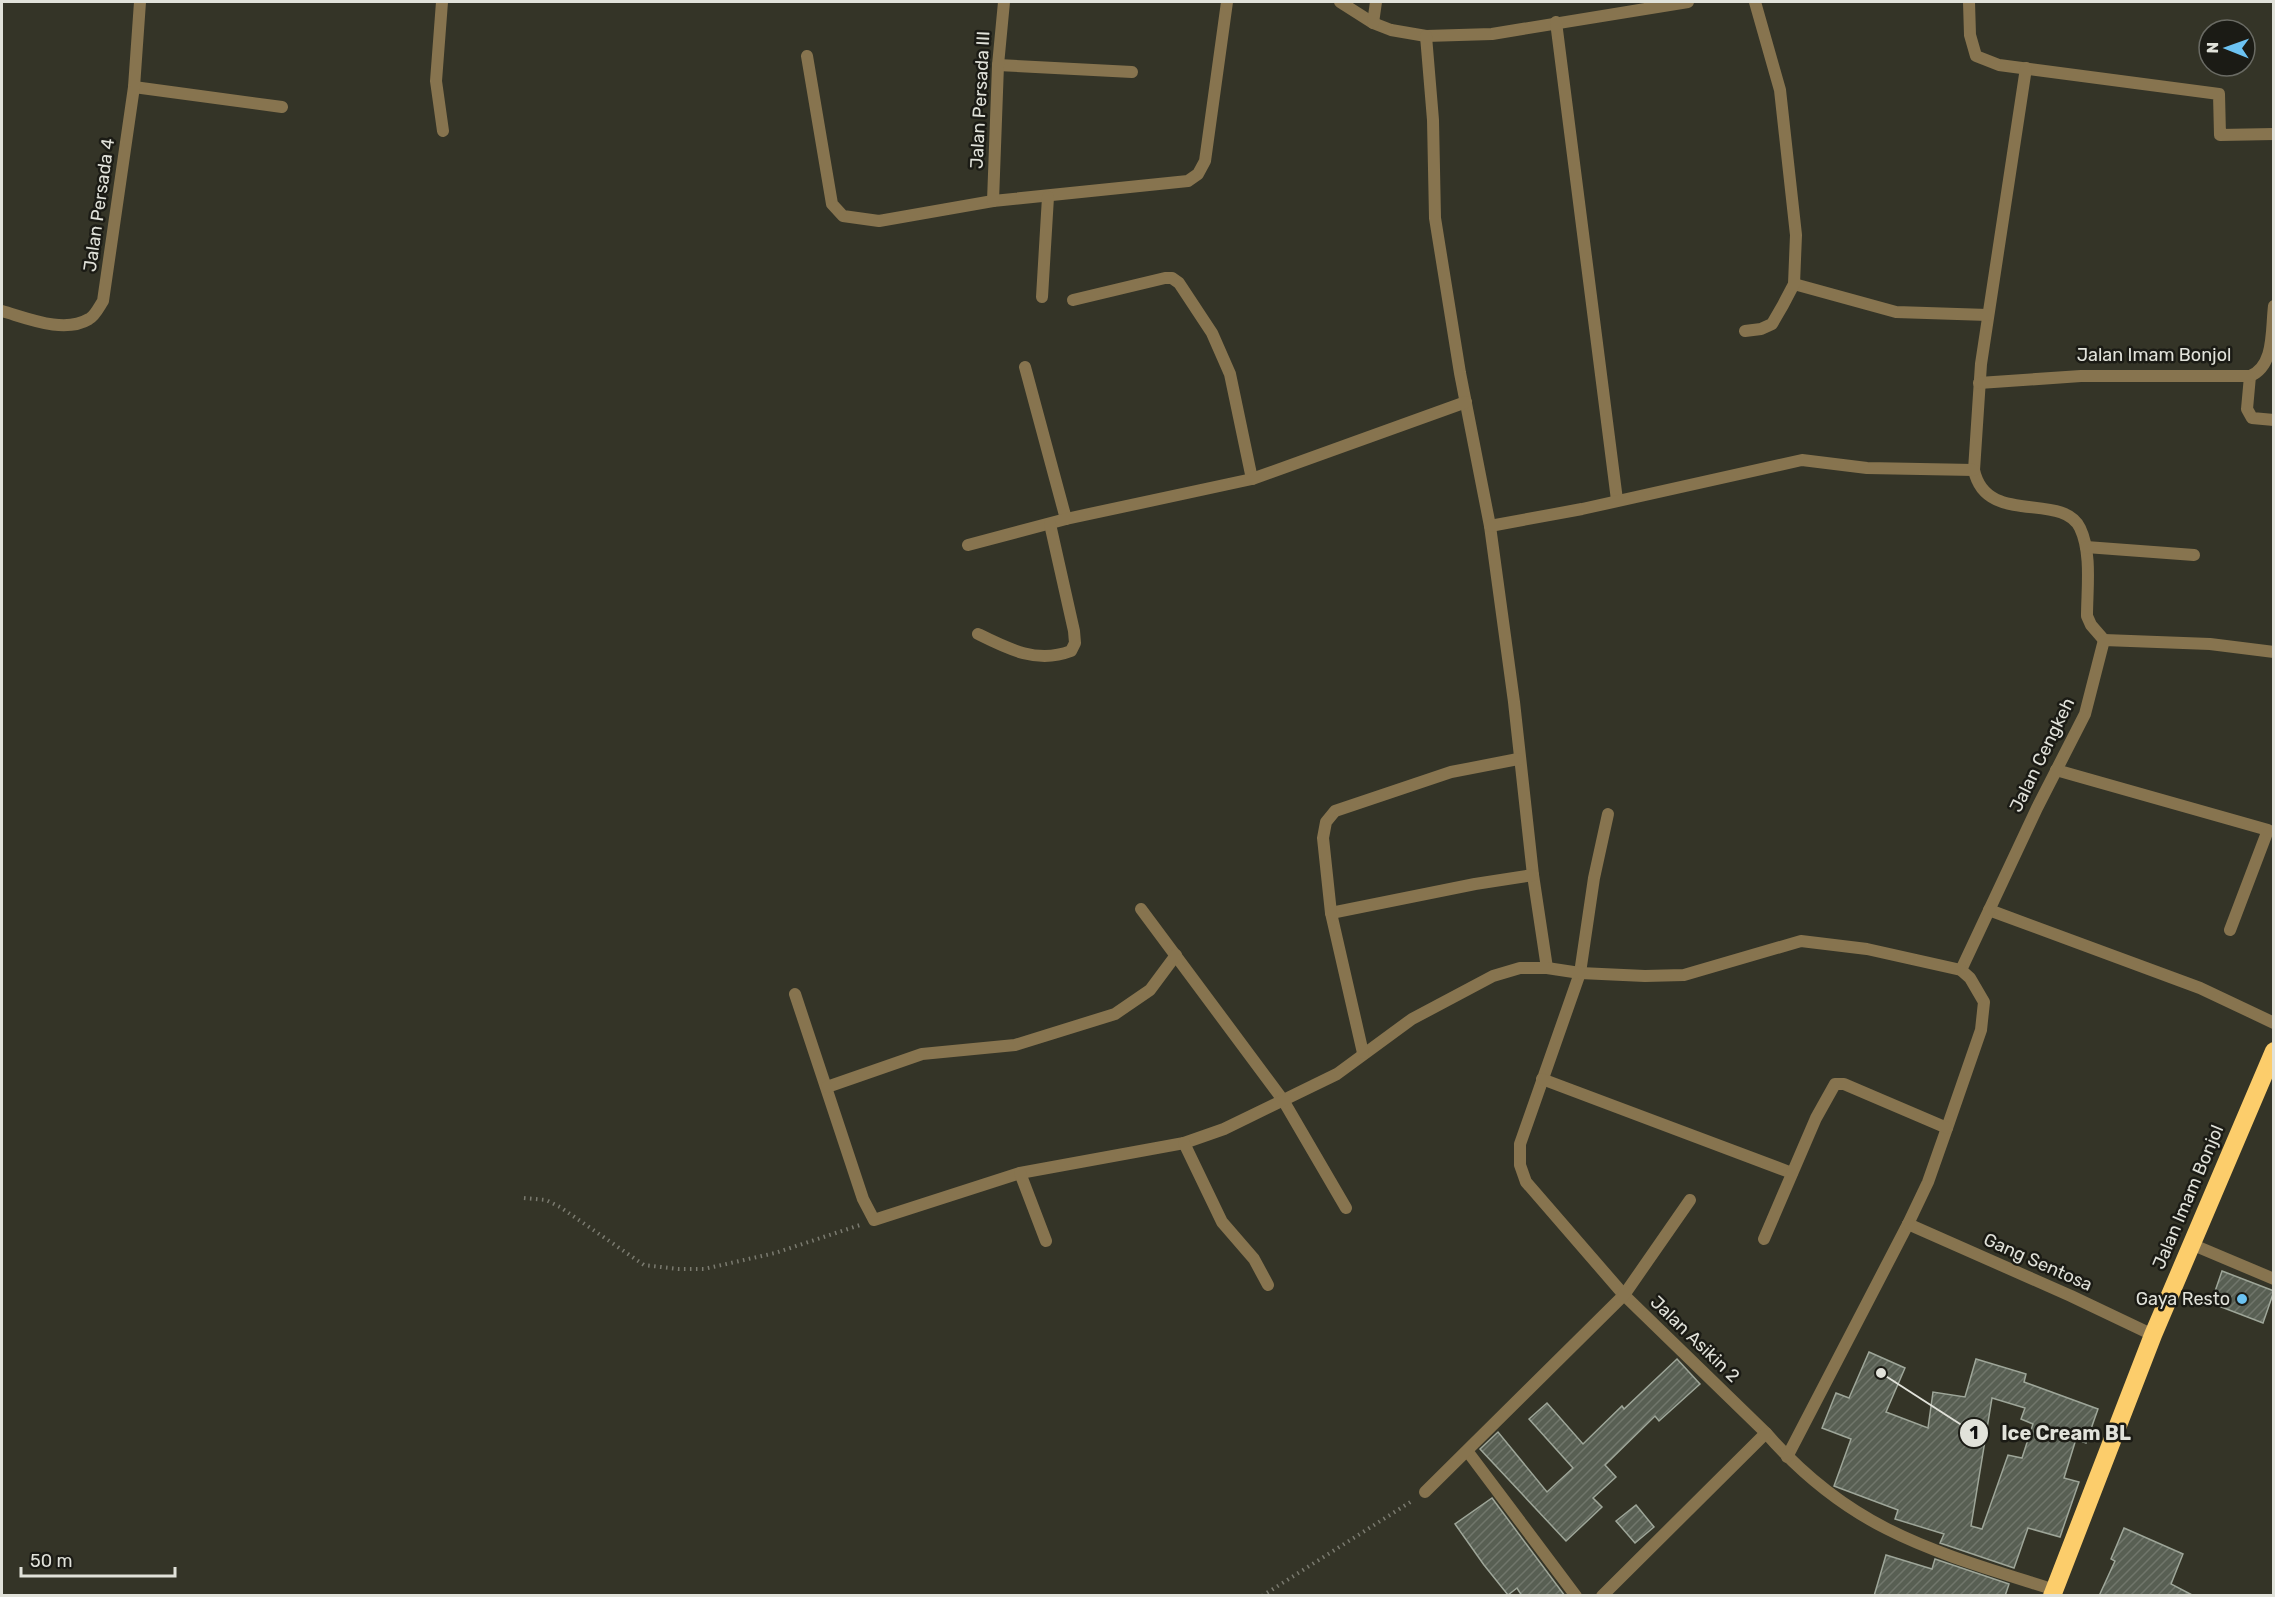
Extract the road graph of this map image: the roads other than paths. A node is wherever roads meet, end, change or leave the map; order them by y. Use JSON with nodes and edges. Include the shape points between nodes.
{"nodes":[{"id":1,"x":140,"y":2,"type":"edge"},
{"id":2,"x":442,"y":2,"type":"edge"},
{"id":3,"x":1004,"y":2,"type":"edge"},
{"id":4,"x":1227,"y":2,"type":"edge"},
{"id":5,"x":1340,"y":2,"type":"edge"},
{"id":6,"x":1376,"y":2,"type":"edge"},
{"id":7,"x":1688,"y":2,"type":"edge"},
{"id":8,"x":1755,"y":2,"type":"edge"},
{"id":9,"x":1970,"y":2,"type":"edge"},
{"id":10,"x":1556,"y":22,"type":"junction"},
{"id":11,"x":1373,"y":23,"type":"junction"},
{"id":12,"x":1426,"y":36,"type":"junction"},
{"id":13,"x":807,"y":56,"type":"dead end"},
{"id":14,"x":998,"y":64,"type":"junction"},
{"id":15,"x":2026,"y":69,"type":"junction"},
{"id":16,"x":1132,"y":72,"type":"dead end"},
{"id":17,"x":134,"y":87,"type":"junction"},
{"id":18,"x":282,"y":108,"type":"dead end"},
{"id":19,"x":443,"y":132,"type":"dead end"},
{"id":20,"x":2274,"y":134,"type":"edge"},
{"id":21,"x":1048,"y":197,"type":"junction"},
{"id":22,"x":993,"y":201,"type":"junction"},
{"id":23,"x":1794,"y":284,"type":"junction"},
{"id":24,"x":1042,"y":297,"type":"dead end"},
{"id":25,"x":1073,"y":300,"type":"dead end"},
{"id":26,"x":2274,"y":306,"type":"edge"},
{"id":27,"x":2,"y":311,"type":"edge"},
{"id":28,"x":1988,"y":315,"type":"junction"},
{"id":29,"x":1745,"y":331,"type":"dead end"},
{"id":30,"x":1024,"y":367,"type":"dead end"},
{"id":31,"x":2250,"y":376,"type":"junction"},
{"id":32,"x":1979,"y":383,"type":"junction"},
{"id":33,"x":1466,"y":402,"type":"junction"},
{"id":34,"x":2274,"y":420,"type":"edge"},
{"id":35,"x":1974,"y":470,"type":"junction"},
{"id":36,"x":1252,"y":479,"type":"junction"},
{"id":37,"x":1617,"y":500,"type":"junction"},
{"id":38,"x":1066,"y":519,"type":"junction"},
{"id":39,"x":1050,"y":524,"type":"junction"},
{"id":40,"x":1490,"y":526,"type":"junction"},
{"id":41,"x":968,"y":545,"type":"dead end"},
{"id":42,"x":2086,"y":547,"type":"junction"},
{"id":43,"x":2194,"y":555,"type":"dead end"},
{"id":44,"x":978,"y":634,"type":"dead end"},
{"id":45,"x":2104,"y":640,"type":"junction"},
{"id":46,"x":2274,"y":652,"type":"edge"},
{"id":47,"x":1518,"y":759,"type":"junction"},
{"id":48,"x":2056,"y":770,"type":"junction"},
{"id":49,"x":1608,"y":814,"type":"dead end"},
{"id":50,"x":2271,"y":825,"type":"edge"},
{"id":51,"x":1533,"y":875,"type":"junction"},
{"id":52,"x":1141,"y":909,"type":"dead end"},
{"id":53,"x":1989,"y":910,"type":"junction"},
{"id":54,"x":1331,"y":912,"type":"junction"},
{"id":55,"x":2230,"y":930,"type":"dead end"},
{"id":56,"x":1176,"y":955,"type":"junction"},
{"id":57,"x":1547,"y":968,"type":"junction"},
{"id":58,"x":1961,"y":970,"type":"junction"},
{"id":59,"x":1580,"y":973,"type":"junction"},
{"id":60,"x":795,"y":994,"type":"dead end"},
{"id":61,"x":2274,"y":1023,"type":"edge"},
{"id":62,"x":2274,"y":1051,"type":"edge"},
{"id":63,"x":1363,"y":1053,"type":"junction"},
{"id":64,"x":1542,"y":1079,"type":"junction"},
{"id":65,"x":827,"y":1087,"type":"junction"},
{"id":66,"x":1283,"y":1101,"type":"junction"},
{"id":67,"x":1947,"y":1128,"type":"junction"},
{"id":68,"x":1184,"y":1143,"type":"junction"},
{"id":69,"x":1020,"y":1173,"type":"junction"},
{"id":70,"x":1792,"y":1173,"type":"junction"},
{"id":71,"x":1690,"y":1200,"type":"dead end"},
{"id":72,"x":1346,"y":1208,"type":"dead end"},
{"id":73,"x":1908,"y":1224,"type":"junction"},
{"id":74,"x":1764,"y":1239,"type":"dead end"},
{"id":75,"x":1046,"y":1241,"type":"dead end"},
{"id":76,"x":2191,"y":1244,"type":"junction"},
{"id":77,"x":2274,"y":1279,"type":"edge"},
{"id":78,"x":1268,"y":1285,"type":"dead end"},
{"id":79,"x":1624,"y":1294,"type":"junction"},
{"id":80,"x":2153,"y":1335,"type":"junction"},
{"id":81,"x":1766,"y":1433,"type":"junction"},
{"id":82,"x":1468,"y":1452,"type":"junction"},
{"id":83,"x":1787,"y":1457,"type":"junction"},
{"id":84,"x":1425,"y":1492,"type":"road end"},
{"id":85,"x":2054,"y":1593,"type":"edge"},
{"id":86,"x":1576,"y":1596,"type":"edge"},
{"id":87,"x":1602,"y":1596,"type":"edge"}],
"edges":[{"from":1,"to":17,"type":"street","name":"Jalan Persada 4"},
{"from":2,"to":19,"type":"street","via":[[436,81]]},
{"from":3,"to":14,"type":"street","name":"Jalan Persada III"},
{"from":4,"to":21,"type":"street","via":[[1204,161],[1198,174],[1188,182]]},
{"from":5,"to":11,"type":"street"},
{"from":6,"to":11,"type":"street"},
{"from":7,"to":10,"type":"street"},
{"from":8,"to":23,"type":"street","via":[[1781,101],[1796,235]]},
{"from":9,"to":15,"type":"street","via":[[1970,35],[1976,56]]},
{"from":10,"to":12,"type":"street","via":[[1492,34]]},
{"from":10,"to":37,"type":"street"},
{"from":11,"to":12,"type":"street"},
{"from":12,"to":33,"type":"street","via":[[1435,218]]},
{"from":13,"to":22,"type":"street","via":[[832,204],[843,216],[879,221]]},
{"from":14,"to":16,"type":"street"},
{"from":14,"to":22,"type":"street","name":"Jalan Persada III"},
{"from":15,"to":20,"type":"street","via":[[2219,94],[2220,135]]},
{"from":15,"to":28,"type":"street"},
{"from":17,"to":18,"type":"street"},
{"from":17,"to":27,"type":"street","name":"Jalan Persada 4","via":[[103,301],[90,319],[75,324],[58,325]]},
{"from":21,"to":22,"type":"street"},
{"from":21,"to":24,"type":"street"},
{"from":23,"to":28,"type":"street","via":[[1896,312]]},
{"from":23,"to":29,"type":"street","via":[[1772,324]]},
{"from":25,"to":36,"type":"street","via":[[1165,278],[1179,283],[1212,333],[1230,374]]},
{"from":26,"to":31,"type":"street","name":"Jalan Imam Bonjol","via":[[2268,361],[2260,372]]},
{"from":28,"to":32,"type":"street"},
{"from":30,"to":38,"type":"street"},
{"from":31,"to":32,"type":"street","name":"Jalan Imam Bonjol","via":[[2081,376]]},
{"from":31,"to":34,"type":"street","via":[[2247,409],[2252,418]]},
{"from":32,"to":35,"type":"street"},
{"from":33,"to":36,"type":"street"},
{"from":33,"to":40,"type":"street"},
{"from":35,"to":37,"type":"street","via":[[1867,468],[1802,460]]},
{"from":35,"to":42,"type":"street","via":[[1983,494],[2072,518],[2080,527]]},
{"from":36,"to":38,"type":"street"},
{"from":37,"to":40,"type":"street"},
{"from":38,"to":39,"type":"street"},
{"from":39,"to":41,"type":"street"},
{"from":39,"to":44,"type":"street","via":[[1074,631],[1071,651],[1056,656],[1016,653]]},
{"from":40,"to":47,"type":"street"},
{"from":42,"to":43,"type":"street"},
{"from":42,"to":45,"type":"street","via":[[2087,616]]},
{"from":45,"to":46,"type":"street","via":[[2210,644]]},
{"from":45,"to":48,"type":"street","name":"Jalan Cengkeh","via":[[2085,714]]},
{"from":47,"to":51,"type":"street"},
{"from":47,"to":54,"type":"street","via":[[1450,772],[1335,811],[1326,822],[1323,838]]},
{"from":48,"to":50,"type":"street"},
{"from":48,"to":53,"type":"street","name":"Jalan Cengkeh"},
{"from":49,"to":59,"type":"street","name":"Jalan Asikin 2"},
{"from":50,"to":55,"type":"street"},
{"from":51,"to":54,"type":"street"},
{"from":51,"to":57,"type":"street"},
{"from":52,"to":56,"type":"street"},
{"from":53,"to":58,"type":"street","name":"Jalan Cengkeh"},
{"from":53,"to":61,"type":"street","via":[[2200,988]]},
{"from":54,"to":63,"type":"street"},
{"from":56,"to":65,"type":"street","via":[[1150,990],[1115,1014],[1015,1045],[922,1054]]},
{"from":56,"to":66,"type":"street"},
{"from":57,"to":59,"type":"street"},
{"from":57,"to":63,"type":"street","via":[[1493,976],[1412,1019]]},
{"from":58,"to":59,"type":"street","via":[[1867,949],[1801,941],[1684,975]]},
{"from":58,"to":67,"type":"street","via":[[1971,978],[1984,1002],[1981,1030]]},
{"from":59,"to":64,"type":"street","name":"Jalan Asikin 2"},
{"from":60,"to":65,"type":"street"},
{"from":62,"to":76,"type":"highway","name":"Jalan Imam Bonjol"},
{"from":63,"to":66,"type":"street","via":[[1337,1074]]},
{"from":64,"to":70,"type":"street"},
{"from":64,"to":79,"type":"street","name":"Jalan Asikin 2","via":[[1520,1144],[1520,1165],[1526,1182]]},
{"from":65,"to":69,"type":"street","via":[[862,1199],[874,1220]]},
{"from":66,"to":68,"type":"street"},
{"from":66,"to":72,"type":"street"},
{"from":67,"to":70,"type":"street","via":[[1844,1084],[1835,1084]]},
{"from":67,"to":73,"type":"street"},
{"from":68,"to":69,"type":"street"},
{"from":68,"to":78,"type":"street","via":[[1222,1222],[1254,1259]]},
{"from":69,"to":75,"type":"street"},
{"from":70,"to":74,"type":"street"},
{"from":71,"to":79,"type":"street"},
{"from":73,"to":80,"type":"street","name":"Gang Sentosa"},
{"from":73,"to":83,"type":"street"},
{"from":76,"to":77,"type":"street"},
{"from":76,"to":80,"type":"highway","name":"Jalan Imam Bonjol"},
{"from":79,"to":81,"type":"street","name":"Jalan Asikin 2"},
{"from":79,"to":82,"type":"street"},
{"from":80,"to":85,"type":"highway","name":"Jalan Imam Bonjol"},
{"from":81,"to":83,"type":"street","name":"Jalan Asikin 2"},
{"from":81,"to":87,"type":"street"},
{"from":82,"to":84,"type":"street"},
{"from":82,"to":86,"type":"street"},
{"from":83,"to":85,"type":"street","name":"Jalan Asikin 2","via":[[1836,1500],[1882,1529],[1928,1550]]}]}
